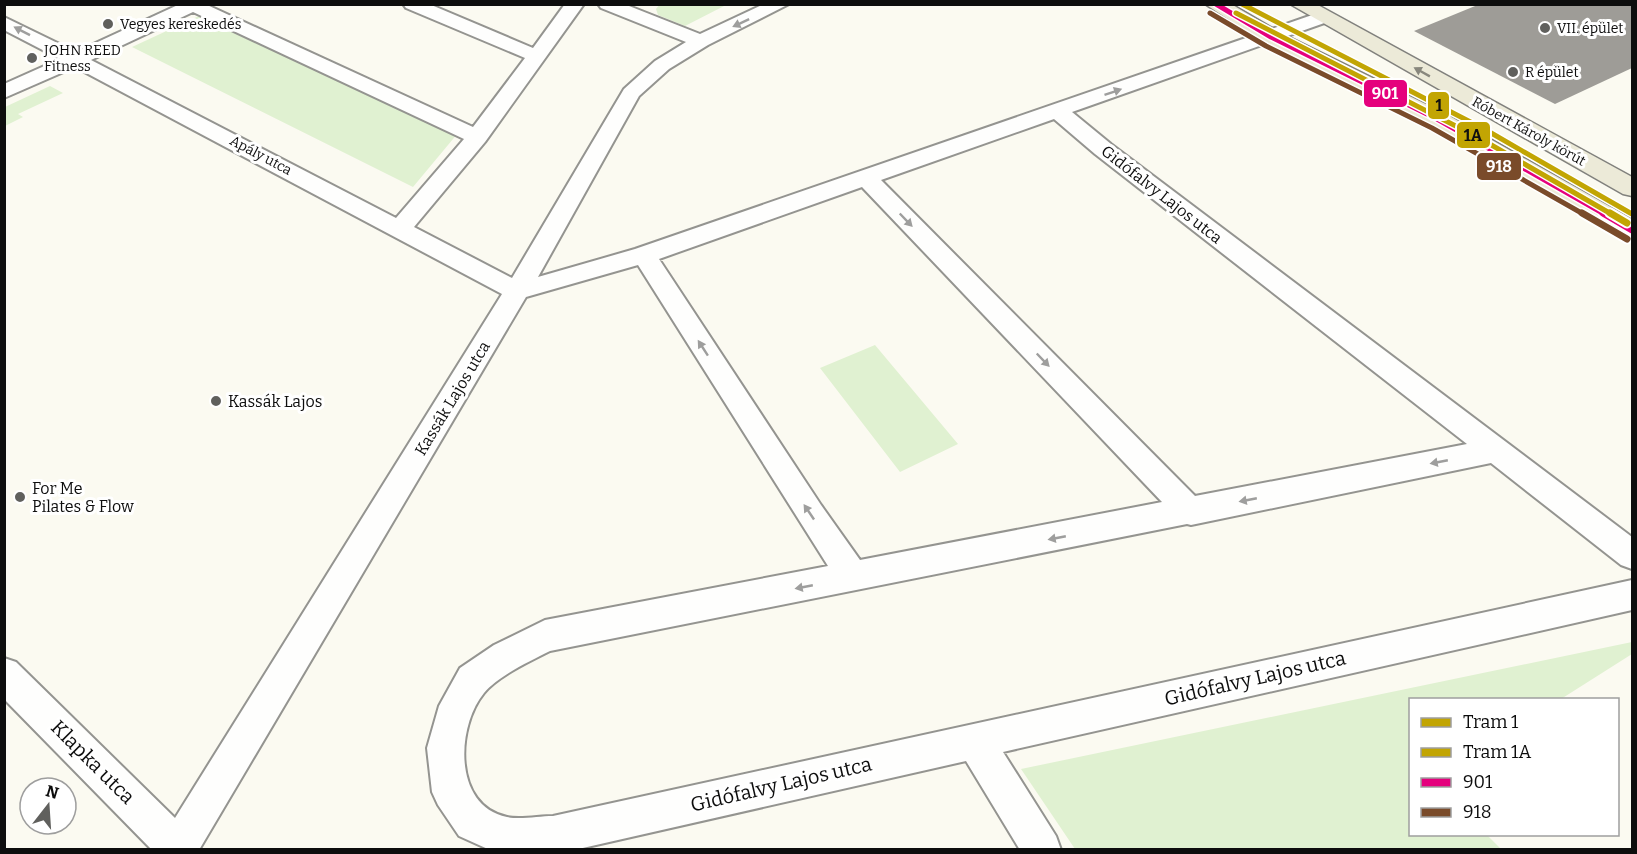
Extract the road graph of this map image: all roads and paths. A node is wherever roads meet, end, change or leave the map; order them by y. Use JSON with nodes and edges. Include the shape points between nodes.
{"nodes":[{"id":1,"x":412,"y":4,"type":"edge"},
{"id":2,"x":575,"y":4,"type":"edge"},
{"id":3,"x":607,"y":4,"type":"edge"},
{"id":4,"x":780,"y":4,"type":"edge"},
{"id":5,"x":1215,"y":4,"type":"edge"},
{"id":6,"x":1300,"y":4,"type":"edge"},
{"id":7,"x":195,"y":5,"type":"edge"},
{"id":8,"x":637,"y":9,"type":"edge"},
{"id":9,"x":1324,"y":18,"type":"junction"},
{"id":10,"x":4,"y":22,"type":"edge"},
{"id":11,"x":1271,"y":36,"type":"junction"},
{"id":12,"x":701,"y":41,"type":"junction"},
{"id":13,"x":537,"y":56,"type":"junction"},
{"id":14,"x":77,"y":59,"type":"junction"},
{"id":15,"x":4,"y":92,"type":"edge"},
{"id":16,"x":1058,"y":111,"type":"junction"},
{"id":17,"x":477,"y":137,"type":"junction"},
{"id":18,"x":866,"y":178,"type":"junction"},
{"id":19,"x":1628,"y":181,"type":"edge"},
{"id":20,"x":400,"y":228,"type":"junction"},
{"id":21,"x":1632,"y":230,"type":"edge"},
{"id":22,"x":644,"y":255,"type":"junction"},
{"id":23,"x":517,"y":291,"type":"junction"},
{"id":24,"x":1497,"y":450,"type":"junction"},
{"id":25,"x":1191,"y":512,"type":"junction"},
{"id":26,"x":1632,"y":555,"type":"edge"},
{"id":27,"x":854,"y":577,"type":"junction"},
{"id":28,"x":1632,"y":595,"type":"edge"},
{"id":29,"x":4,"y":674,"type":"edge"},
{"id":30,"x":975,"y":741,"type":"junction"},
{"id":31,"x":178,"y":848,"type":"edge"},
{"id":32,"x":1042,"y":849,"type":"edge"}],
"edges":[{"from":1,"to":13,"type":"street"},
{"from":2,"to":13,"type":"street"},
{"from":3,"to":8,"type":"street"},
{"from":4,"to":12,"type":"street","name":"Kassák Lajos utca","one_way":true},
{"from":5,"to":11,"type":"main road"},
{"from":6,"to":9,"type":"main road","name":"Róbert Károly körút"},
{"from":7,"to":14,"type":"street"},
{"from":7,"to":17,"type":"street"},
{"from":8,"to":12,"type":"street"},
{"from":9,"to":11,"type":"street"},
{"from":19,"to":9,"type":"main road","name":"Róbert Károly körút","one_way":true},
{"from":14,"to":10,"type":"street","name":"Apály utca","one_way":true},
{"from":16,"to":11,"type":"street","one_way":true},
{"from":11,"to":21,"type":"main road","via":[[1437,119]]},
{"from":12,"to":23,"type":"street","name":"Kassák Lajos utca","via":[[662,65],[631,93]]},
{"from":13,"to":17,"type":"street"},
{"from":14,"to":15,"type":"street"},
{"from":14,"to":20,"type":"street","name":"Apály utca"},
{"from":16,"to":18,"type":"street"},
{"from":16,"to":24,"type":"street","name":"Gidófalvy Lajos utca"},
{"from":17,"to":20,"type":"street"},
{"from":18,"to":22,"type":"street"},
{"from":18,"to":25,"type":"street","one_way":true},
{"from":20,"to":23,"type":"street","name":"Apály utca"},
{"from":22,"to":23,"type":"street"},
{"from":27,"to":22,"type":"street","one_way":true},
{"from":23,"to":31,"type":"street","name":"Kassák Lajos utca"},
{"from":24,"to":25,"type":"street","name":"Gidófalvy Lajos utca","one_way":true},
{"from":24,"to":26,"type":"street","name":"Gidófalvy Lajos utca"},
{"from":25,"to":27,"type":"street","name":"Gidófalvy Lajos utca","one_way":true},
{"from":27,"to":30,"type":"street","name":"Gidófalvy Lajos utca","one_way":true,"via":[[545,636],[506,656],[472,680],[457,706],[445,748],[451,792],[472,822],[506,837],[553,835]]},
{"from":28,"to":30,"type":"street","name":"Gidófalvy Lajos utca"},
{"from":29,"to":31,"type":"street","name":"Klapka utca"},
{"from":30,"to":32,"type":"street"}]}
